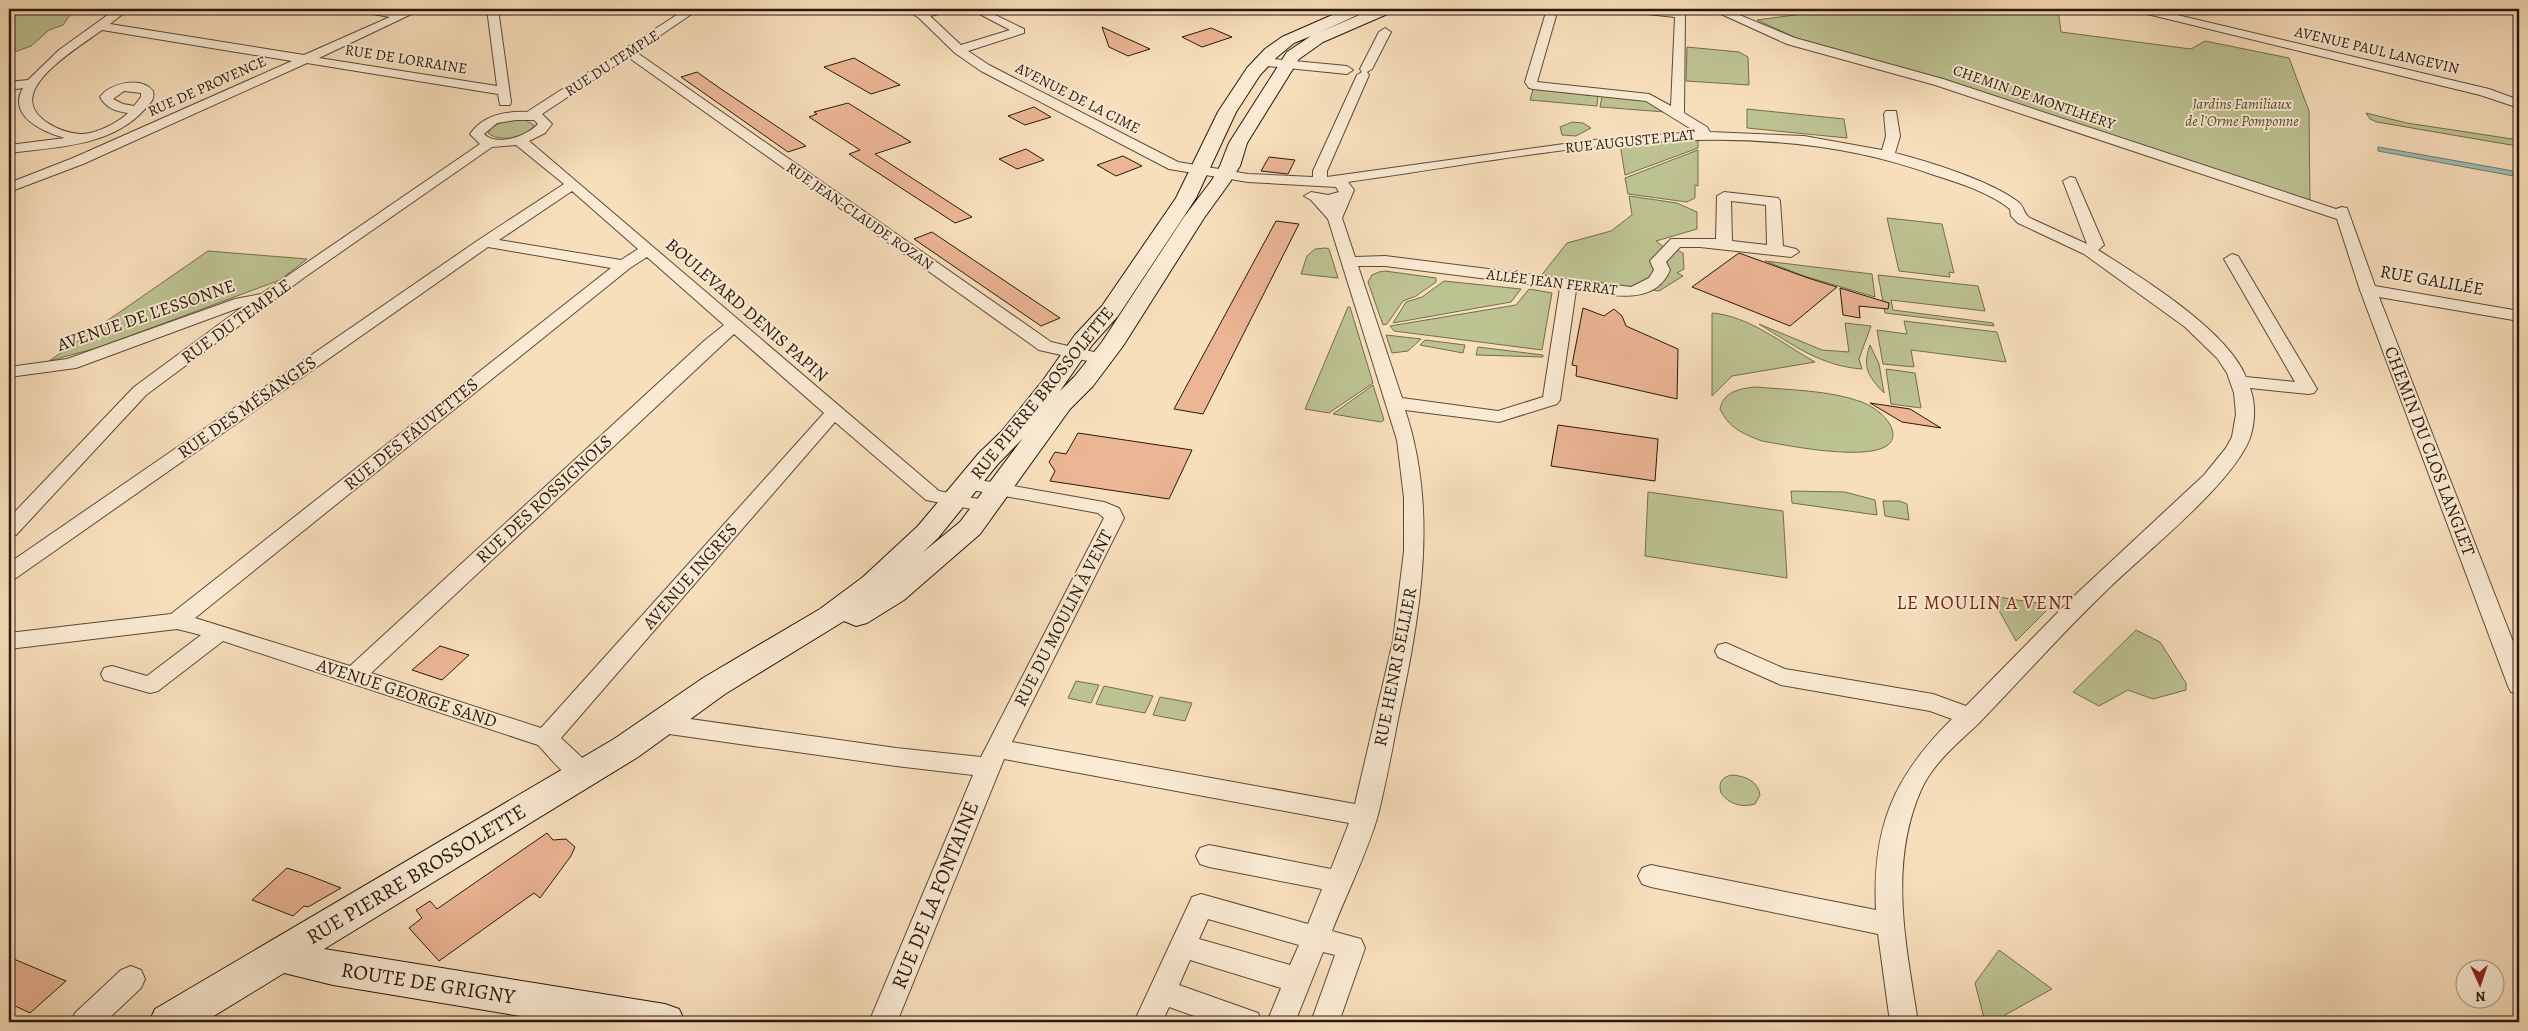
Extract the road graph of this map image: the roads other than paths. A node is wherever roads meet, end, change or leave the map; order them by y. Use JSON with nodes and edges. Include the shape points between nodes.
{"nodes":[{"id":1,"x":123,"y":9,"type":"edge"},
{"id":2,"x":361,"y":9,"type":"edge"},
{"id":3,"x":417,"y":9,"type":"edge"},
{"id":4,"x":494,"y":9,"type":"edge"},
{"id":5,"x":693,"y":9,"type":"edge"},
{"id":6,"x":948,"y":9,"type":"edge"},
{"id":7,"x":975,"y":9,"type":"edge"},
{"id":8,"x":1358,"y":9,"type":"edge"},
{"id":9,"x":1386,"y":9,"type":"edge"},
{"id":10,"x":1553,"y":9,"type":"edge"},
{"id":11,"x":1629,"y":9,"type":"edge"},
{"id":12,"x":1716,"y":9,"type":"edge"},
{"id":13,"x":2139,"y":9,"type":"edge"},
{"id":14,"x":916,"y":12,"type":"edge"},
{"id":15,"x":403,"y":15,"type":"junction"},
{"id":16,"x":101,"y":26,"type":"junction"},
{"id":17,"x":1385,"y":32,"type":"dead end"},
{"id":18,"x":959,"y":50,"type":"junction"},
{"id":19,"x":629,"y":52,"type":"junction"},
{"id":20,"x":306,"y":59,"type":"junction"},
{"id":21,"x":1262,"y":62,"type":"junction"},
{"id":22,"x":1286,"y":65,"type":"junction"},
{"id":23,"x":1364,"y":72,"type":"junction"},
{"id":24,"x":32,"y":83,"type":"junction"},
{"id":25,"x":9,"y":86,"type":"edge"},
{"id":26,"x":502,"y":91,"type":"junction"},
{"id":27,"x":2519,"y":104,"type":"edge"},
{"id":28,"x":137,"y":110,"type":"dead end"},
{"id":29,"x":1677,"y":114,"type":"junction"},
{"id":30,"x":1890,"y":114,"type":"dead end"},
{"id":31,"x":530,"y":116,"type":"junction"},
{"id":32,"x":504,"y":118,"type":"junction"},
{"id":33,"x":1705,"y":134,"type":"junction"},
{"id":34,"x":80,"y":138,"type":"junction"},
{"id":35,"x":519,"y":140,"type":"junction"},
{"id":36,"x":488,"y":142,"type":"junction"},
{"id":37,"x":39,"y":147,"type":"junction"},
{"id":38,"x":9,"y":149,"type":"edge"},
{"id":39,"x":1888,"y":155,"type":"junction"},
{"id":40,"x":9,"y":160,"type":"edge"},
{"id":41,"x":78,"y":161,"type":"junction"},
{"id":42,"x":1199,"y":171,"type":"junction"},
{"id":43,"x":1397,"y":171,"type":"junction"},
{"id":44,"x":2070,"y":181,"type":"dead end"},
{"id":45,"x":1220,"y":182,"type":"junction"},
{"id":46,"x":573,"y":184,"type":"junction"},
{"id":47,"x":1318,"y":187,"type":"junction"},
{"id":48,"x":9,"y":188,"type":"edge"},
{"id":49,"x":1346,"y":194,"type":"junction"},
{"id":50,"x":2342,"y":214,"type":"joint"},
{"id":51,"x":1335,"y":218,"type":"junction"},
{"id":52,"x":485,"y":242,"type":"junction"},
{"id":53,"x":1724,"y":244,"type":"junction"},
{"id":54,"x":648,"y":250,"type":"junction"},
{"id":55,"x":2086,"y":250,"type":"junction"},
{"id":56,"x":2232,"y":259,"type":"dead end"},
{"id":57,"x":1350,"y":262,"type":"junction"},
{"id":58,"x":624,"y":265,"type":"junction"},
{"id":59,"x":1569,"y":284,"type":"junction"},
{"id":60,"x":2368,"y":290,"type":"junction"},
{"id":61,"x":266,"y":299,"type":"junction"},
{"id":62,"x":2519,"y":316,"type":"edge"},
{"id":63,"x":735,"y":325,"type":"junction"},
{"id":64,"x":1074,"y":353,"type":"junction"},
{"id":65,"x":1101,"y":359,"type":"junction"},
{"id":66,"x":9,"y":372,"type":"edge"},
{"id":67,"x":2241,"y":382,"type":"junction"},
{"id":68,"x":1396,"y":403,"type":"junction"},
{"id":69,"x":834,"y":412,"type":"junction"},
{"id":70,"x":977,"y":495,"type":"junction"},
{"id":71,"x":9,"y":530,"type":"edge"},
{"id":72,"x":9,"y":573,"type":"edge"},
{"id":73,"x":177,"y":621,"type":"junction"},
{"id":74,"x":220,"y":632,"type":"junction"},
{"id":75,"x":9,"y":641,"type":"edge"},
{"id":76,"x":1726,"y":651,"type":"dead end"},
{"id":77,"x":112,"y":674,"type":"dead end"},
{"id":78,"x":354,"y":676,"type":"junction"},
{"id":79,"x":2519,"y":686,"type":"edge"},
{"id":80,"x":1970,"y":717,"type":"junction"},
{"id":81,"x":662,"y":724,"type":"junction"},
{"id":82,"x":546,"y":739,"type":"junction"},
{"id":83,"x":994,"y":758,"type":"junction"},
{"id":84,"x":582,"y":773,"type":"junction"},
{"id":85,"x":1365,"y":816,"type":"junction"},
{"id":86,"x":1209,"y":856,"type":"dead end"},
{"id":87,"x":1651,"y":876,"type":"dead end"},
{"id":88,"x":1338,"y":881,"type":"junction"},
{"id":89,"x":1892,"y":926,"type":"junction"},
{"id":90,"x":1315,"y":938,"type":"junction"},
{"id":91,"x":1182,"y":946,"type":"junction"},
{"id":92,"x":280,"y":955,"type":"junction"},
{"id":93,"x":132,"y":979,"type":"dead end"},
{"id":94,"x":1298,"y":980,"type":"junction"},
{"id":95,"x":1161,"y":992,"type":"junction"},
{"id":96,"x":85,"y":1022,"type":"edge"},
{"id":97,"x":169,"y":1022,"type":"edge"},
{"id":98,"x":665,"y":1022,"type":"edge"},
{"id":99,"x":883,"y":1022,"type":"edge"},
{"id":100,"x":1148,"y":1022,"type":"edge"},
{"id":101,"x":1248,"y":1022,"type":"edge"},
{"id":102,"x":1281,"y":1022,"type":"edge"},
{"id":103,"x":1325,"y":1022,"type":"edge"},
{"id":104,"x":1904,"y":1022,"type":"edge"}],
"edges":[{"from":1,"to":16,"type":"street"},
{"from":2,"to":15,"type":"street"},
{"from":3,"to":15,"type":"street","name":"RUE DE PROVENCE"},
{"from":4,"to":26,"type":"street"},
{"from":5,"to":19,"type":"street","name":"RUE DU TEMPLE"},
{"from":6,"to":14,"type":"street"},
{"from":7,"to":18,"type":"street","via":[[1020,30]]},
{"from":8,"to":21,"type":"main road","name":"RUE PIERRE BROSSOLETTE","via":[[1288,40]]},
{"from":9,"to":22,"type":"main road","via":[[1309,43]]},
{"from":10,"to":29,"type":"street","via":[[1532,85],[1649,98]]},
{"from":11,"to":29,"type":"street","via":[[1681,14]]},
{"from":12,"to":50,"type":"street","name":"CHEMIN DE MONTLHÉRY","via":[[1807,46],[1939,82]]},
{"from":13,"to":27,"type":"street","name":"AVENUE PAUL LANGEVIN","via":[[2484,92]]},
{"from":14,"to":18,"type":"street","name":"AVENUE DE LA CIME"},
{"from":15,"to":20,"type":"street","name":"RUE DE PROVENCE"},
{"from":16,"to":20,"type":"street","name":"RUE DE LORRAINE"},
{"from":16,"to":24,"type":"street","via":[[71,47]]},
{"from":17,"to":23,"type":"street"},
{"from":18,"to":42,"type":"street","name":"AVENUE DE LA CIME","via":[[985,68],[1170,164]]},
{"from":19,"to":31,"type":"street","name":"RUE DU TEMPLE"},
{"from":19,"to":64,"type":"street","name":"RUE JEAN-CLAUDE ROZAN","via":[[1045,346]]},
{"from":20,"to":26,"type":"street","name":"RUE DE LORRAINE"},
{"from":20,"to":41,"type":"street","name":"RUE DE PROVENCE"},
{"from":21,"to":22,"type":"street"},
{"from":21,"to":42,"type":"main road","name":"RUE PIERRE BROSSOLETTE","via":[[1226,112]]},
{"from":22,"to":23,"type":"street","via":[[1347,70],[1356,67]]},
{"from":22,"to":45,"type":"main road","via":[[1238,143]]},
{"from":23,"to":47,"type":"street","via":[[1320,171]]},
{"from":24,"to":25,"type":"street"},
{"from":24,"to":34,"type":"street","via":[[26,95],[26,108],[32,117],[51,130]]},
{"from":26,"to":32,"type":"street","via":[[507,113]]},
{"from":28,"to":34,"type":"street","via":[[124,124]]},
{"from":29,"to":33,"type":"street"},
{"from":30,"to":39,"type":"street","via":[[1893,136]]},
{"from":31,"to":32,"type":"street"},
{"from":31,"to":35,"type":"street","via":[[543,120],[543,128]]},
{"from":32,"to":36,"type":"street","via":[[488,123],[478,131],[478,138]]},
{"from":33,"to":39,"type":"street","name":"RUE AUGUSTE PLAT","via":[[1786,137]]},
{"from":33,"to":43,"type":"street","name":"RUE AUGUSTE PLAT","via":[[1587,144]]},
{"from":34,"to":37,"type":"street"},
{"from":34,"to":41,"type":"street","via":[[88,142]]},
{"from":35,"to":36,"type":"street"},
{"from":35,"to":46,"type":"street","name":"BOULEVARD DENIS PAPIN"},
{"from":36,"to":61,"type":"street","name":"RUE DU TEMPLE"},
{"from":37,"to":38,"type":"street"},
{"from":37,"to":40,"type":"street"},
{"from":39,"to":55,"type":"street","name":"RUE AUGUSTE PLAT","via":[[1932,168],[1984,190],[2016,207],[2019,217],[2032,226]]},
{"from":41,"to":48,"type":"street","name":"RUE DE PROVENCE"},
{"from":42,"to":45,"type":"street","name":"AVENUE DE LA CIME"},
{"from":42,"to":64,"type":"main road","name":"RUE PIERRE BROSSOLETTE","via":[[1186,198],[1110,311]]},
{"from":43,"to":47,"type":"street","name":"RUE AUGUSTE PLAT"},
{"from":43,"to":49,"type":"street","name":"RUE AUGUSTE PLAT"},
{"from":44,"to":55,"type":"street","via":[[2096,245]]},
{"from":45,"to":47,"type":"street","name":"AVENUE DE LA CIME","via":[[1248,178]]},
{"from":45,"to":65,"type":"main road","name":"RUE PIERRE BROSSOLETTE"},
{"from":46,"to":52,"type":"street","name":"RUE DES MÉSANGES"},
{"from":46,"to":54,"type":"street","name":"BOULEVARD DENIS PAPIN"},
{"from":47,"to":49,"type":"street","name":"RUE AUGUSTE PLAT","via":[[1336,199]]},
{"from":47,"to":49,"type":"street","via":[[1344,185]]},
{"from":47,"to":51,"type":"street"},
{"from":49,"to":51,"type":"street"},
{"from":50,"to":60,"type":"street","name":"CHEMIN DU CLOS LANGLET"},
{"from":51,"to":57,"type":"street","name":"RUE HENRI SELLIER"},
{"from":52,"to":58,"type":"street"},
{"from":52,"to":72,"type":"street","name":"RUE DES MÉSANGES"},
{"from":53,"to":53,"type":"street","name":"ALLÉE JEAN FERRAT","via":[[1783,251],[1773,201],[1724,196]]},
{"from":53,"to":59,"type":"street","name":"ALLÉE JEAN FERRAT","via":[[1676,242],[1658,261],[1662,270],[1660,278],[1633,292]]},
{"from":54,"to":58,"type":"street","name":"RUE DES FAUVETTES"},
{"from":54,"to":63,"type":"street","name":"BOULEVARD DENIS PAPIN"},
{"from":55,"to":67,"type":"street","name":"RUE AUGUSTE PLAT","via":[[2193,324],[2225,356]]},
{"from":56,"to":67,"type":"street","via":[[2308,389]]},
{"from":57,"to":59,"type":"street","name":"ALLÉE JEAN FERRAT","via":[[1385,261]]},
{"from":57,"to":68,"type":"street","name":"RUE HENRI SELLIER"},
{"from":58,"to":73,"type":"street","name":"RUE DES FAUVETTES"},
{"from":59,"to":68,"type":"street","via":[[1551,400],[1499,417]]},
{"from":60,"to":62,"type":"street","name":"RUE GALILÉE"},
{"from":60,"to":79,"type":"street","name":"CHEMIN DU CLOS LANGLET"},
{"from":61,"to":66,"type":"street","name":"AVENUE DE L'ESSONNE","via":[[241,302],[70,364]]},
{"from":61,"to":71,"type":"street","name":"RUE DU TEMPLE","via":[[140,391]]},
{"from":63,"to":69,"type":"street","name":"BOULEVARD DENIS PAPIN"},
{"from":63,"to":78,"type":"street","name":"RUE DES ROSSIGNOLS"},
{"from":64,"to":65,"type":"street","name":"RUE JEAN-CLAUDE ROZAN"},
{"from":64,"to":70,"type":"main road","name":"RUE PIERRE BROSSOLETTE"},
{"from":65,"to":70,"type":"main road","name":"RUE PIERRE BROSSOLETTE"},
{"from":67,"to":80,"type":"street","via":[[2245,394],[2245,421],[2233,452],[2186,503],[2117,567]]},
{"from":68,"to":85,"type":"street","name":"RUE HENRI SELLIER","via":[[1406,440],[1412,484],[1414,551],[1404,641]]},
{"from":69,"to":70,"type":"street","name":"BOULEVARD DENIS PAPIN","via":[[933,496]]},
{"from":69,"to":82,"type":"street","name":"AVENUE INGRES"},
{"from":70,"to":81,"type":"main road","name":"RUE PIERRE BROSSOLETTE","via":[[928,532],[853,601],[714,686]]},
{"from":70,"to":83,"type":"street","name":"RUE DU MOULIN À VENT","via":[[1104,508],[1114,518]]},
{"from":73,"to":74,"type":"street","name":"AVENUE GEORGE SAND"},
{"from":73,"to":75,"type":"street","name":"AVENUE GEORGE SAND"},
{"from":74,"to":77,"type":"street","via":[[150,685]]},
{"from":74,"to":78,"type":"street","name":"AVENUE GEORGE SAND"},
{"from":76,"to":80,"type":"street","via":[[1781,677],[1933,703]]},
{"from":78,"to":82,"type":"street","name":"AVENUE GEORGE SAND"},
{"from":80,"to":89,"type":"street","via":[[1921,769],[1909,791],[1896,826],[1890,858]]},
{"from":81,"to":83,"type":"street","via":[[896,757]]},
{"from":81,"to":84,"type":"main road","name":"RUE PIERRE BROSSOLETTE"},
{"from":82,"to":84,"type":"street","name":"AVENUE GEORGE SAND"},
{"from":83,"to":85,"type":"street"},
{"from":83,"to":99,"type":"street","name":"RUE DE LA FONTAINE"},
{"from":84,"to":92,"type":"main road","name":"RUE PIERRE BROSSOLETTE"},
{"from":85,"to":88,"type":"street","name":"RUE HENRI SELLIER"},
{"from":86,"to":88,"type":"street"},
{"from":87,"to":89,"type":"street"},
{"from":88,"to":90,"type":"street","name":"RUE HENRI SELLIER"},
{"from":89,"to":104,"type":"street"},
{"from":90,"to":91,"type":"street","via":[[1200,905]]},
{"from":90,"to":94,"type":"street","name":"RUE HENRI SELLIER"},
{"from":90,"to":103,"type":"street","via":[[1351,948]]},
{"from":91,"to":94,"type":"street"},
{"from":91,"to":95,"type":"street"},
{"from":92,"to":97,"type":"main road","name":"RUE PIERRE BROSSOLETTE"},
{"from":92,"to":98,"type":"main road","name":"ROUTE DE GRIGNY","via":[[333,968]]},
{"from":93,"to":96,"type":"street"},
{"from":94,"to":102,"type":"street","name":"RUE HENRI SELLIER"},
{"from":95,"to":100,"type":"street"},
{"from":95,"to":101,"type":"street"}]}
